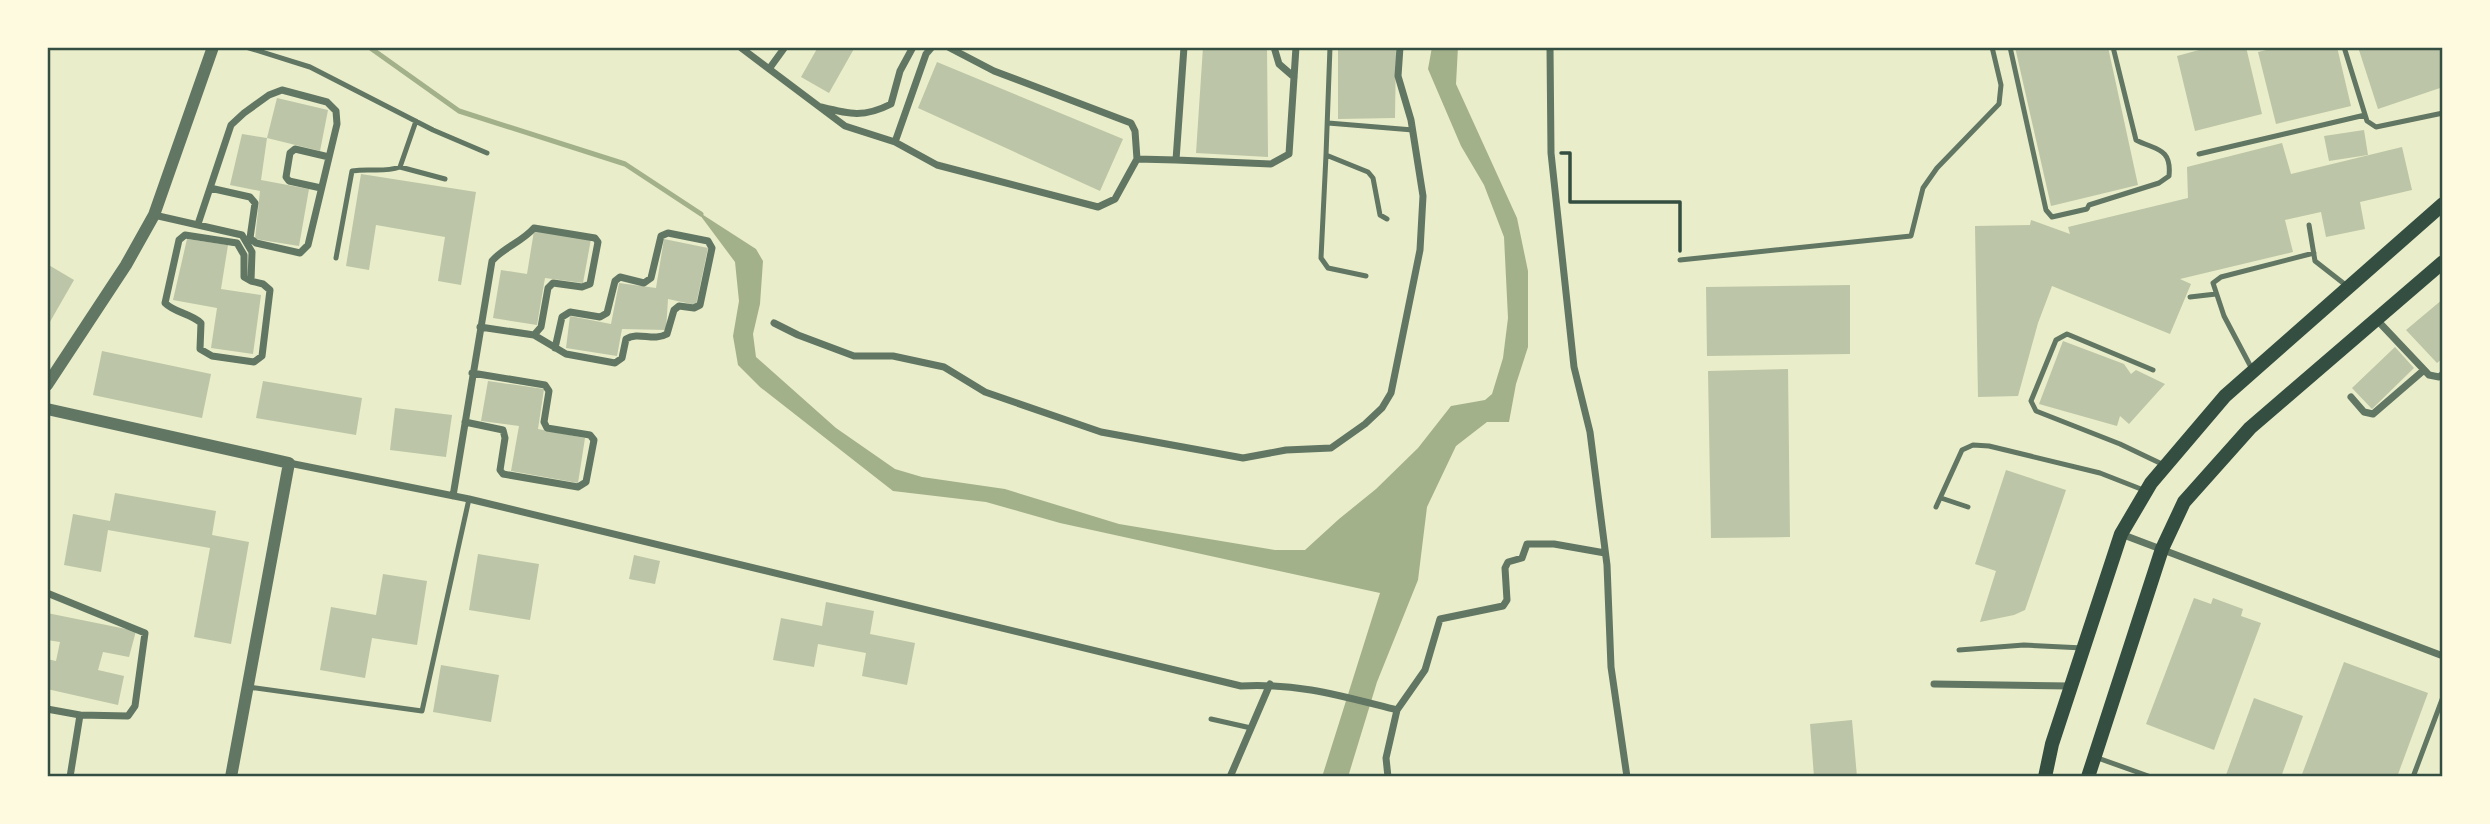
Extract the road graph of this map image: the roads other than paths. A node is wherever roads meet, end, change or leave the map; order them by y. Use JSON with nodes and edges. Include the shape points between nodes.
{"nodes":[{"id":1,"x":213,"y":47,"type":"edge"},
{"id":2,"x":246,"y":47,"type":"edge"},
{"id":3,"x":740,"y":47,"type":"edge"},
{"id":4,"x":785,"y":47,"type":"edge"},
{"id":5,"x":913,"y":47,"type":"edge"},
{"id":6,"x":932,"y":47,"type":"edge"},
{"id":7,"x":948,"y":47,"type":"edge"},
{"id":8,"x":1184,"y":47,"type":"edge"},
{"id":9,"x":1274,"y":47,"type":"edge"},
{"id":10,"x":1296,"y":47,"type":"edge"},
{"id":11,"x":1330,"y":47,"type":"edge"},
{"id":12,"x":1400,"y":47,"type":"edge"},
{"id":13,"x":1550,"y":47,"type":"edge"},
{"id":14,"x":1992,"y":47,"type":"edge"},
{"id":15,"x":2010,"y":47,"type":"edge"},
{"id":16,"x":2113,"y":47,"type":"edge"},
{"id":17,"x":2344,"y":47,"type":"edge"},
{"id":18,"x":2012,"y":57,"type":"junction"},
{"id":19,"x":1996,"y":60,"type":"junction"},
{"id":20,"x":769,"y":69,"type":"junction"},
{"id":21,"x":1294,"y":77,"type":"junction"},
{"id":22,"x":813,"y":105,"type":"junction"},
{"id":23,"x":2443,"y":113,"type":"edge"},
{"id":24,"x":2365,"y":115,"type":"junction"},
{"id":25,"x":416,"y":121,"type":"junction"},
{"id":26,"x":1328,"y":123,"type":"junction"},
{"id":27,"x":1413,"y":130,"type":"junction"},
{"id":28,"x":895,"y":142,"type":"junction"},
{"id":29,"x":487,"y":153,"type":"dead end"},
{"id":30,"x":2199,"y":154,"type":"dead end"},
{"id":31,"x":1326,"y":155,"type":"junction"},
{"id":32,"x":329,"y":157,"type":"junction"},
{"id":33,"x":1137,"y":159,"type":"junction"},
{"id":34,"x":1176,"y":160,"type":"junction"},
{"id":35,"x":400,"y":167,"type":"junction"},
{"id":36,"x":445,"y":179,"type":"dead end"},
{"id":37,"x":210,"y":188,"type":"junction"},
{"id":38,"x":321,"y":188,"type":"junction"},
{"id":39,"x":2443,"y":204,"type":"edge"},
{"id":40,"x":154,"y":215,"type":"junction"},
{"id":41,"x":1387,"y":219,"type":"dead end"},
{"id":42,"x":198,"y":224,"type":"junction"},
{"id":43,"x":2309,"y":225,"type":"dead end"},
{"id":44,"x":2314,"y":253,"type":"junction"},
{"id":45,"x":336,"y":258,"type":"dead end"},
{"id":46,"x":1680,"y":260,"type":"road end"},
{"id":47,"x":2443,"y":262,"type":"edge"},
{"id":48,"x":1366,"y":276,"type":"dead end"},
{"id":49,"x":251,"y":281,"type":"junction"},
{"id":50,"x":2350,"y":288,"type":"junction"},
{"id":51,"x":2216,"y":294,"type":"junction"},
{"id":52,"x":2190,"y":297,"type":"dead end"},
{"id":53,"x":2377,"y":320,"type":"junction"},
{"id":54,"x":774,"y":323,"type":"dead end"},
{"id":55,"x":480,"y":327,"type":"junction"},
{"id":56,"x":534,"y":335,"type":"junction"},
{"id":57,"x":555,"y":348,"type":"junction"},
{"id":58,"x":2153,"y":370,"type":"dead end"},
{"id":59,"x":2424,"y":370,"type":"junction"},
{"id":60,"x":2253,"y":372,"type":"junction"},
{"id":61,"x":472,"y":373,"type":"junction"},
{"id":62,"x":2443,"y":374,"type":"edge"},
{"id":63,"x":47,"y":385,"type":"edge"},
{"id":64,"x":2351,"y":397,"type":"dead end"},
{"id":65,"x":47,"y":409,"type":"edge"},
{"id":66,"x":465,"y":422,"type":"junction"},
{"id":67,"x":289,"y":463,"type":"junction"},
{"id":68,"x":2166,"y":467,"type":"junction"},
{"id":69,"x":2146,"y":491,"type":"junction"},
{"id":70,"x":453,"y":496,"type":"junction"},
{"id":71,"x":1941,"y":498,"type":"junction"},
{"id":72,"x":469,"y":499,"type":"junction"},
{"id":73,"x":1936,"y":507,"type":"dead end"},
{"id":74,"x":1968,"y":507,"type":"dead end"},
{"id":75,"x":2121,"y":534,"type":"junction"},
{"id":76,"x":2162,"y":549,"type":"junction"},
{"id":77,"x":1605,"y":553,"type":"junction"},
{"id":78,"x":47,"y":593,"type":"edge"},
{"id":79,"x":2083,"y":648,"type":"junction"},
{"id":80,"x":1959,"y":649,"type":"dead end"},
{"id":81,"x":2443,"y":656,"type":"edge"},
{"id":82,"x":1270,"y":684,"type":"junction"},
{"id":83,"x":1934,"y":684,"type":"dead end"},
{"id":84,"x":2070,"y":686,"type":"junction"},
{"id":85,"x":248,"y":687,"type":"junction"},
{"id":86,"x":2443,"y":697,"type":"edge"},
{"id":87,"x":47,"y":709,"type":"edge"},
{"id":88,"x":1397,"y":710,"type":"junction"},
{"id":89,"x":80,"y":715,"type":"junction"},
{"id":90,"x":1211,"y":719,"type":"dead end"},
{"id":91,"x":1251,"y":728,"type":"junction"},
{"id":92,"x":2094,"y":756,"type":"junction"},
{"id":93,"x":71,"y":777,"type":"edge"},
{"id":94,"x":231,"y":777,"type":"edge"},
{"id":95,"x":1230,"y":777,"type":"edge"},
{"id":96,"x":1388,"y":777,"type":"edge"},
{"id":97,"x":1627,"y":777,"type":"edge"},
{"id":98,"x":2045,"y":777,"type":"edge"},
{"id":99,"x":2088,"y":777,"type":"edge"},
{"id":100,"x":2151,"y":777,"type":"edge"},
{"id":101,"x":2413,"y":777,"type":"edge"}],
"edges":[{"from":1,"to":40,"type":"street"},
{"from":2,"to":25,"type":"lane","via":[[310,67]]},
{"from":3,"to":20,"type":"street"},
{"from":4,"to":20,"type":"street"},
{"from":5,"to":22,"type":"street","via":[[891,104],[874,113],[848,114]]},
{"from":6,"to":28,"type":"street"},
{"from":7,"to":33,"type":"street","via":[[994,71],[1131,124]]},
{"from":8,"to":34,"type":"street"},
{"from":9,"to":21,"type":"street","via":[[1279,64]]},
{"from":10,"to":21,"type":"street"},
{"from":11,"to":26,"type":"lane"},
{"from":12,"to":27,"type":"street","via":[[1398,76]]},
{"from":13,"to":77,"type":"street","via":[[1551,153],[1574,367],[1590,432]]},
{"from":14,"to":19,"type":"lane"},
{"from":15,"to":18,"type":"lane"},
{"from":16,"to":18,"type":"lane","via":[[2136,140],[2167,157],[2169,176],[2087,209],[2052,217],[2046,210]]},
{"from":17,"to":24,"type":"lane"},
{"from":18,"to":19,"type":"lane"},
{"from":19,"to":46,"type":"lane","via":[[1999,104],[1923,188],[1911,236]]},
{"from":20,"to":22,"type":"street"},
{"from":21,"to":34,"type":"street","via":[[1289,154],[1272,164]]},
{"from":22,"to":28,"type":"street","via":[[845,126]]},
{"from":23,"to":24,"type":"lane","via":[[2376,127]]},
{"from":24,"to":30,"type":"lane"},
{"from":25,"to":29,"type":"lane"},
{"from":25,"to":35,"type":"lane"},
{"from":26,"to":27,"type":"lane"},
{"from":26,"to":31,"type":"lane"},
{"from":27,"to":54,"type":"street","via":[[1423,197],[1420,250],[1391,393],[1365,424],[1331,448],[1243,457],[1101,432],[985,393],[944,367],[894,356],[854,356]]},
{"from":28,"to":33,"type":"street","via":[[937,164],[1098,207],[1115,199]]},
{"from":31,"to":41,"type":"lane","via":[[1368,172],[1380,215]]},
{"from":31,"to":48,"type":"lane","via":[[1321,258],[1328,268]]},
{"from":32,"to":37,"type":"street","via":[[336,111],[327,102],[282,90],[231,125]]},
{"from":32,"to":38,"type":"street"},
{"from":32,"to":38,"type":"street","via":[[295,149],[290,153],[289,181]]},
{"from":33,"to":34,"type":"street"},
{"from":35,"to":36,"type":"lane"},
{"from":35,"to":45,"type":"lane","via":[[352,172]]},
{"from":37,"to":38,"type":"street","via":[[250,197],[255,203],[250,238],[256,243],[300,253],[307,245]]},
{"from":37,"to":42,"type":"street"},
{"from":39,"to":50,"type":"main road"},
{"from":40,"to":42,"type":"street"},
{"from":40,"to":63,"type":"street"},
{"from":42,"to":49,"type":"street","via":[[242,235],[252,252]]},
{"from":43,"to":44,"type":"lane"},
{"from":44,"to":50,"type":"lane","via":[[2315,261]]},
{"from":44,"to":51,"type":"lane","via":[[2221,278],[2213,283]]},
{"from":47,"to":53,"type":"main road"},
{"from":49,"to":49,"type":"street","via":[[270,290],[262,356],[254,362],[212,356],[200,349],[201,323],[165,303],[178,240],[185,235],[237,243],[244,255],[244,278]]},
{"from":50,"to":60,"type":"main road"},
{"from":51,"to":52,"type":"lane"},
{"from":51,"to":60,"type":"lane"},
{"from":53,"to":59,"type":"street"},
{"from":53,"to":76,"type":"main road","via":[[2250,428],[2184,502]]},
{"from":55,"to":56,"type":"street"},
{"from":55,"to":56,"type":"street","via":[[492,261],[498,253],[534,228],[595,238],[590,284],[553,283],[548,288],[541,327]]},
{"from":55,"to":61,"type":"street"},
{"from":56,"to":57,"type":"street"},
{"from":57,"to":57,"type":"street","via":[[615,363],[632,335],[660,338],[667,334],[674,310],[700,305],[712,248],[708,241],[668,233],[661,236],[651,278],[615,281],[607,313],[600,317],[570,312],[562,317]]},
{"from":58,"to":68,"type":"lane","via":[[2067,334],[2056,340],[2031,401],[2036,411]]},
{"from":59,"to":62,"type":"street","via":[[2429,375]]},
{"from":59,"to":64,"type":"street","via":[[2373,414],[2364,412]]},
{"from":60,"to":68,"type":"main road","via":[[2225,396]]},
{"from":61,"to":66,"type":"street"},
{"from":61,"to":66,"type":"street","via":[[545,385],[549,391],[547,428],[590,435],[594,440],[586,481],[578,487],[503,474],[503,430]]},
{"from":65,"to":67,"type":"street"},
{"from":66,"to":70,"type":"street"},
{"from":67,"to":70,"type":"street"},
{"from":67,"to":85,"type":"street"},
{"from":68,"to":69,"type":"main road"},
{"from":69,"to":71,"type":"lane","via":[[2101,473],[1973,444],[1962,450]]},
{"from":69,"to":75,"type":"main road"},
{"from":70,"to":72,"type":"street"},
{"from":71,"to":73,"type":"lane"},
{"from":71,"to":74,"type":"lane"},
{"from":72,"to":82,"type":"street","via":[[1241,686]]},
{"from":72,"to":85,"type":"lane","via":[[422,711]]},
{"from":75,"to":76,"type":"street"},
{"from":75,"to":79,"type":"main road"},
{"from":76,"to":81,"type":"street"},
{"from":76,"to":92,"type":"main road"},
{"from":77,"to":88,"type":"street","via":[[1527,544],[1522,558],[1508,562],[1505,568],[1507,600],[1503,606],[1440,619],[1425,670]]},
{"from":77,"to":97,"type":"street","via":[[1611,667]]},
{"from":78,"to":89,"type":"street","via":[[145,633],[135,706],[128,716]]},
{"from":79,"to":80,"type":"lane"},
{"from":79,"to":84,"type":"main road"},
{"from":82,"to":88,"type":"street","via":[[1342,694]]},
{"from":82,"to":91,"type":"street"},
{"from":83,"to":84,"type":"street"},
{"from":84,"to":98,"type":"main road"},
{"from":85,"to":94,"type":"street"},
{"from":86,"to":101,"type":"lane"},
{"from":87,"to":89,"type":"street"},
{"from":88,"to":96,"type":"street","via":[[1387,758]]},
{"from":89,"to":93,"type":"street"},
{"from":90,"to":91,"type":"lane"},
{"from":91,"to":95,"type":"street"},
{"from":92,"to":99,"type":"main road"},
{"from":92,"to":100,"type":"lane"}]}
